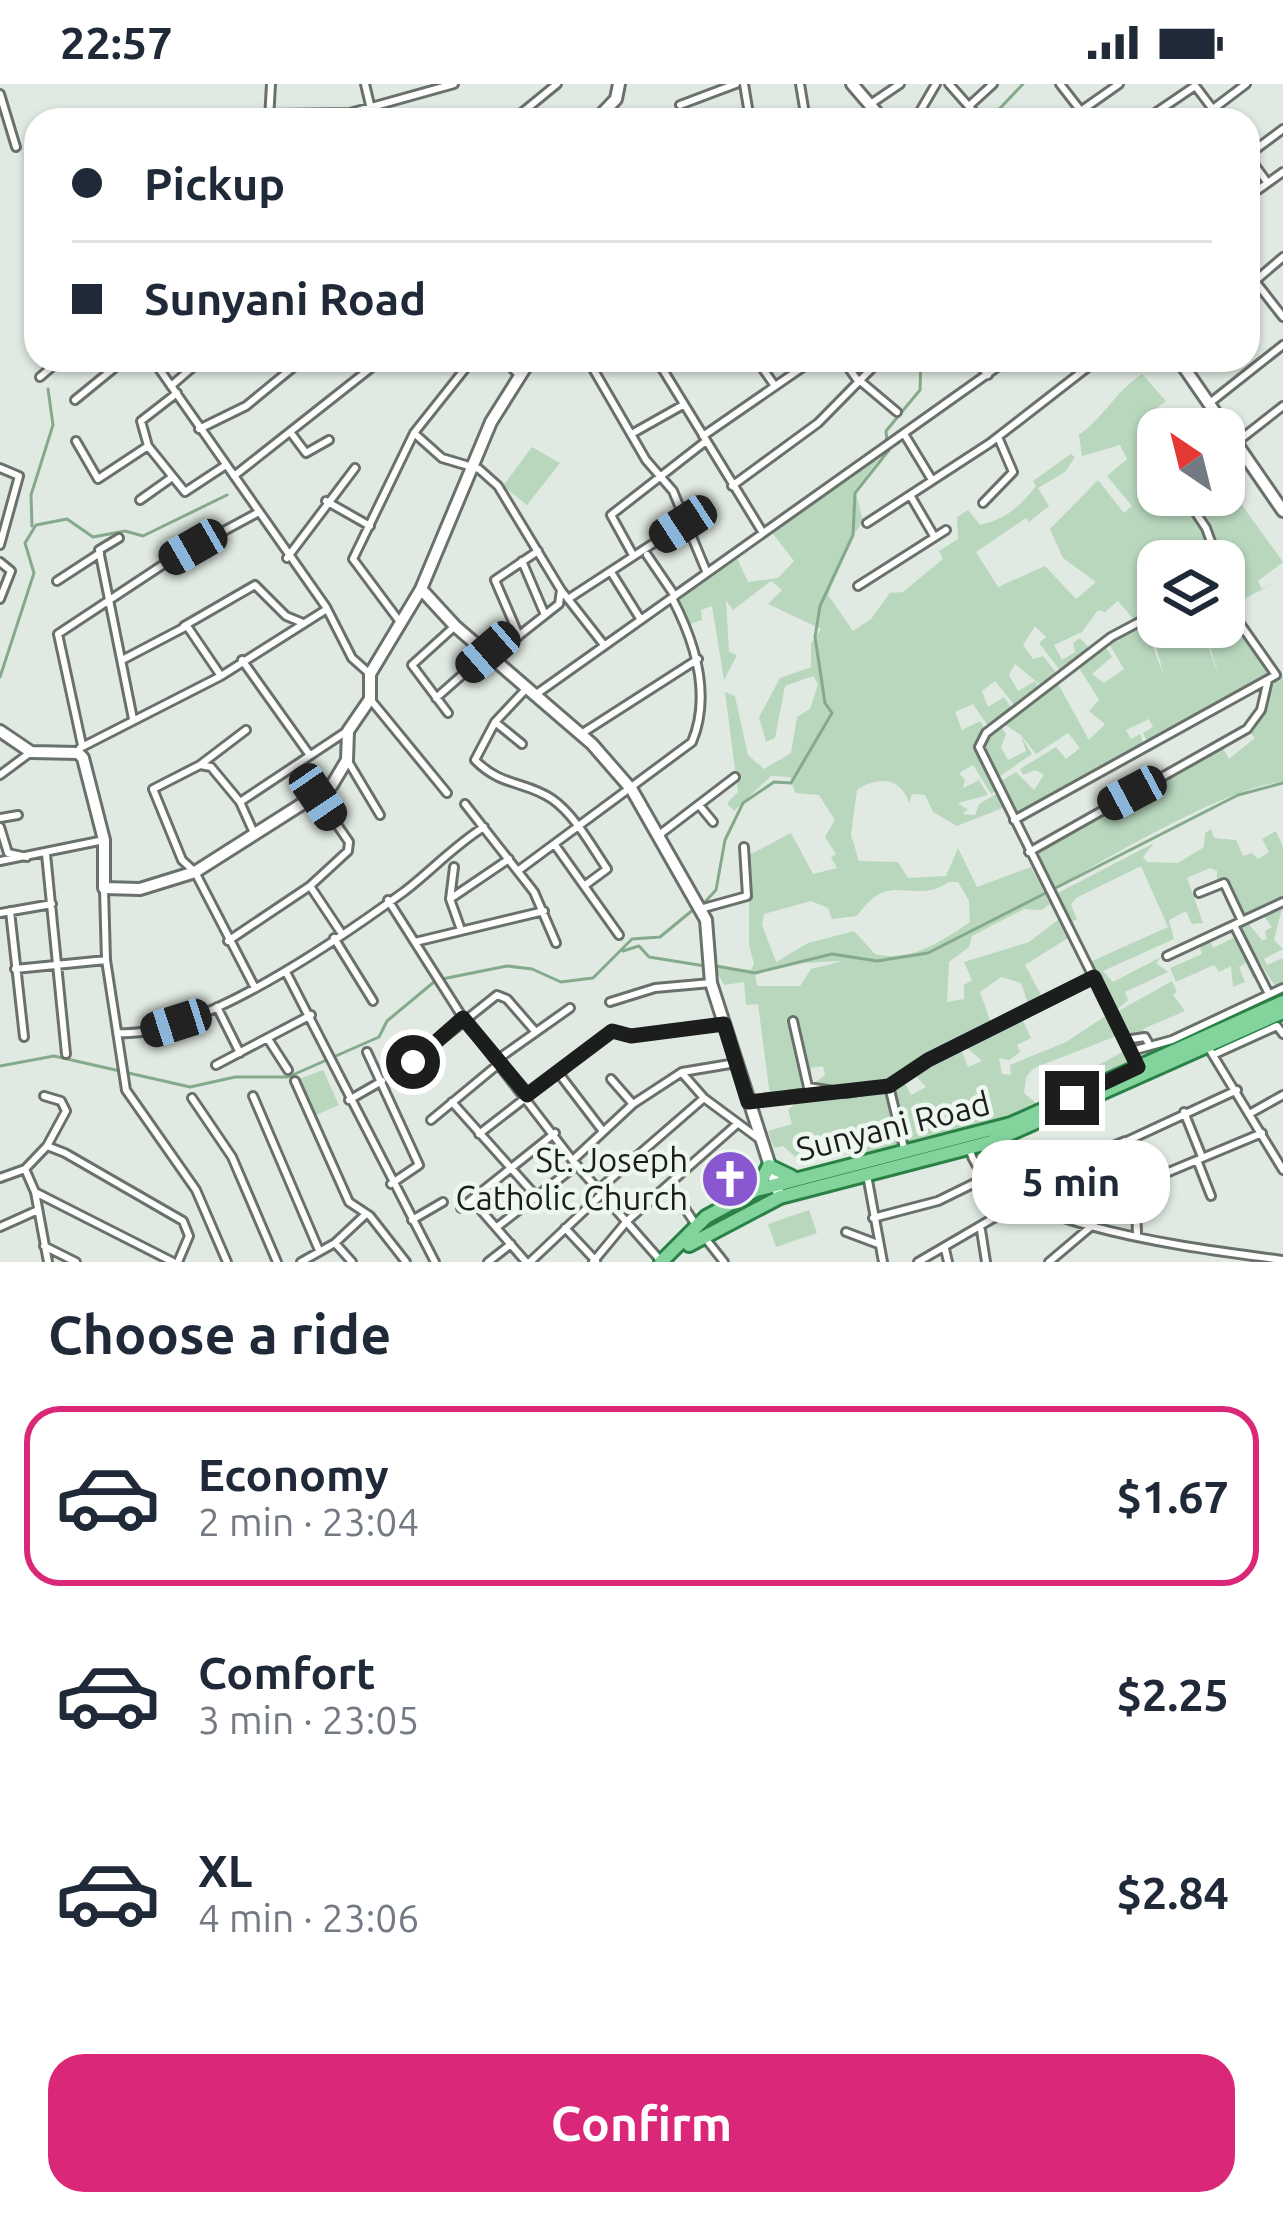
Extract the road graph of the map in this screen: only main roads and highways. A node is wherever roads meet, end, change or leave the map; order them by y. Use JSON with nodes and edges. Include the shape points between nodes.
{"nodes":[{"id":1,"x":1283,"y":1002,"type":"edge"},
{"id":2,"x":1283,"y":1012,"type":"edge"},
{"id":3,"x":1262,"y":1017,"type":"junction"},
{"id":4,"x":794,"y":1177,"type":"junction"},
{"id":5,"x":756,"y":1190,"type":"junction"},
{"id":6,"x":778,"y":1190,"type":"junction"},
{"id":7,"x":701,"y":1232,"type":"junction"},
{"id":8,"x":664,"y":1262,"type":"edge"}],
"edges":[{"from":1,"to":3,"type":"main road","name":"Sunyani Road"},
{"from":2,"to":3,"type":"main road"},
{"from":3,"to":4,"type":"main road","name":"Sunyani Road","via":[[1011,1124]]},
{"from":3,"to":6,"type":"main road","via":[[1211,1050],[1044,1122],[867,1175]]},
{"from":4,"to":5,"type":"main road","via":[[769,1166]]},
{"from":4,"to":6,"type":"main road","name":"Sunyani Road"},
{"from":5,"to":6,"type":"main road","name":"Sunyani Road"},
{"from":5,"to":7,"type":"main road","name":"Sunyani Road","via":[[706,1217]]},
{"from":6,"to":7,"type":"main road"},
{"from":7,"to":8,"type":"main road","name":"Sunyani Road"}]}
